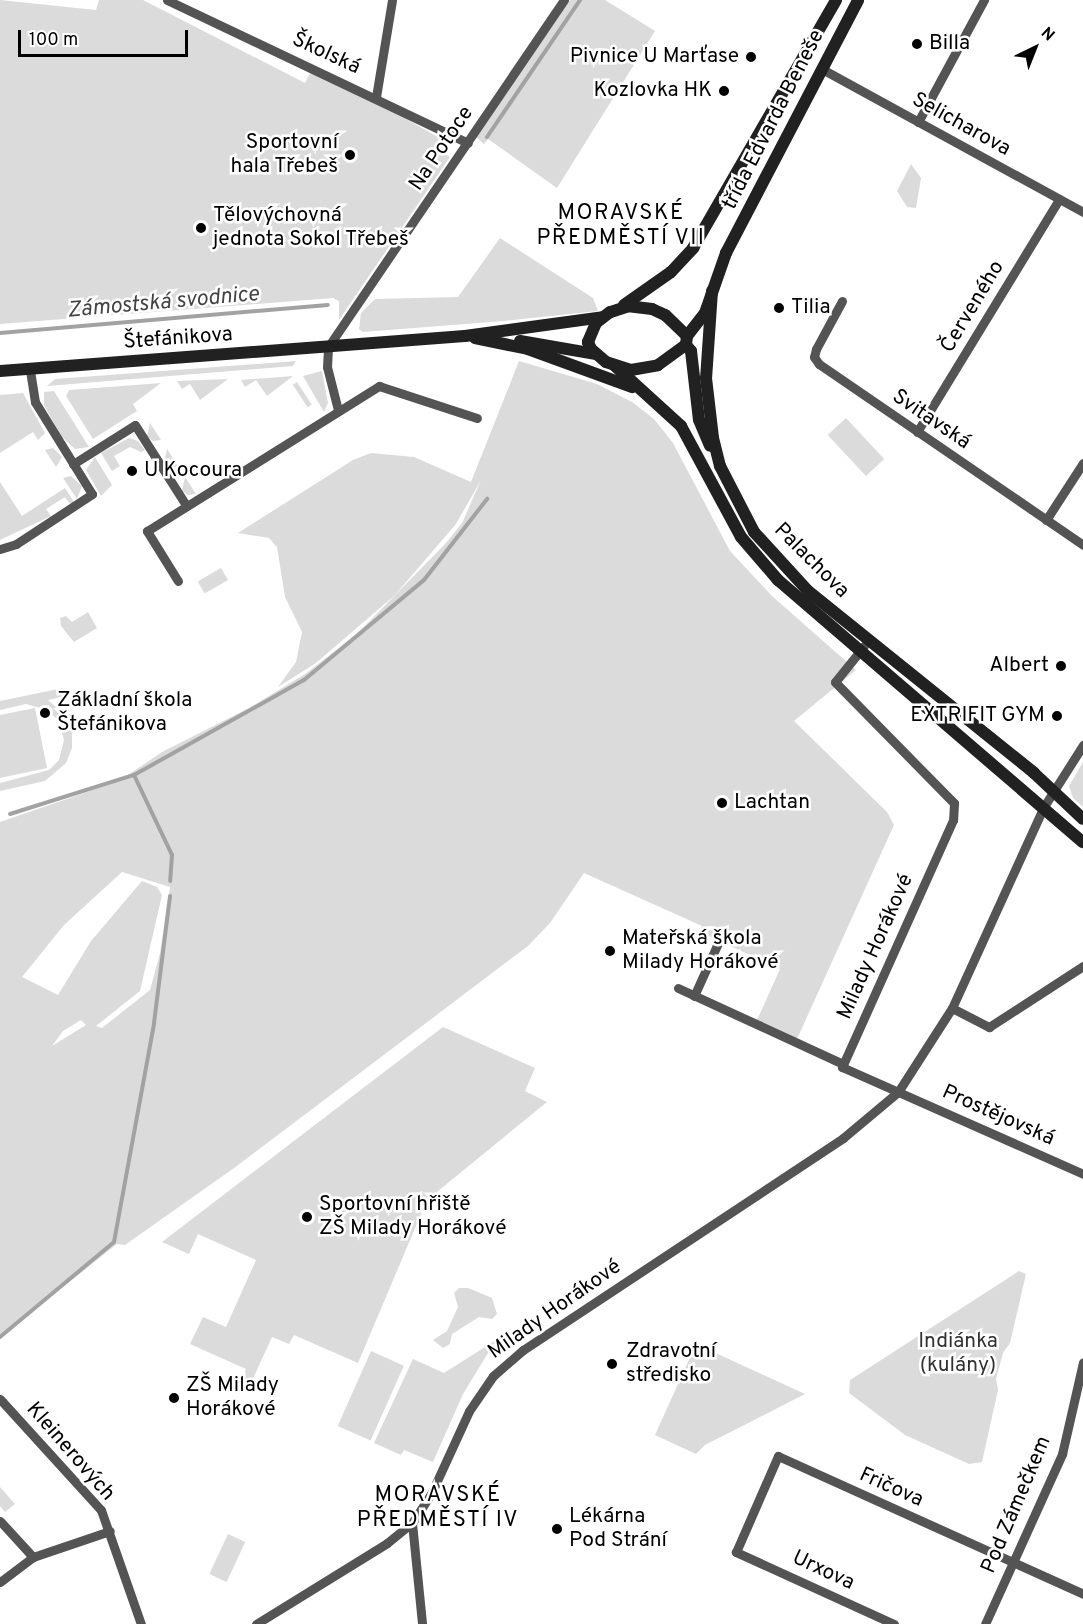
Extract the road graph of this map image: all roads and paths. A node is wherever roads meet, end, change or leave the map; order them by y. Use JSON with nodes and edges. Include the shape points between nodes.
{"nodes":[{"id":1,"x":392,"y":0,"type":"edge"},
{"id":2,"x":564,"y":0,"type":"edge"},
{"id":3,"x":836,"y":0,"type":"edge"},
{"id":4,"x":858,"y":0,"type":"edge"},
{"id":5,"x":984,"y":0,"type":"edge"},
{"id":6,"x":169,"y":1,"type":"edge"},
{"id":7,"x":822,"y":69,"type":"junction"},
{"id":8,"x":376,"y":97,"type":"junction"},
{"id":9,"x":918,"y":122,"type":"junction"},
{"id":10,"x":468,"y":143,"type":"junction"},
{"id":11,"x":1059,"y":199,"type":"junction"},
{"id":12,"x":1083,"y":212,"type":"edge"},
{"id":13,"x":712,"y":291,"type":"junction"},
{"id":14,"x":842,"y":301,"type":"dead end"},
{"id":15,"x":618,"y":309,"type":"junction"},
{"id":16,"x":603,"y":318,"type":"junction"},
{"id":17,"x":465,"y":336,"type":"junction"},
{"id":18,"x":687,"y":340,"type":"junction"},
{"id":19,"x":328,"y":346,"type":"junction"},
{"id":20,"x":595,"y":354,"type":"junction"},
{"id":21,"x":614,"y":365,"type":"junction"},
{"id":22,"x":30,"y":369,"type":"junction"},
{"id":23,"x":0,"y":371,"type":"edge"},
{"id":24,"x":650,"y":396,"type":"junction"},
{"id":25,"x":338,"y":410,"type":"junction"},
{"id":26,"x":477,"y":418,"type":"dead end"},
{"id":27,"x":918,"y":432,"type":"junction"},
{"id":28,"x":1083,"y":463,"type":"edge"},
{"id":29,"x":73,"y":464,"type":"junction"},
{"id":30,"x":720,"y":466,"type":"junction"},
{"id":31,"x":186,"y":505,"type":"junction"},
{"id":32,"x":1046,"y":520,"type":"junction"},
{"id":33,"x":1083,"y":545,"type":"edge"},
{"id":34,"x":0,"y":549,"type":"edge"},
{"id":35,"x":178,"y":581,"type":"dead end"},
{"id":36,"x":868,"y":641,"type":"junction"},
{"id":37,"x":859,"y":652,"type":"junction"},
{"id":38,"x":1083,"y":745,"type":"edge"},
{"id":39,"x":1053,"y":791,"type":"junction"},
{"id":40,"x":1043,"y":808,"type":"junction"},
{"id":41,"x":1083,"y":819,"type":"edge"},
{"id":42,"x":1083,"y":842,"type":"edge"},
{"id":43,"x":717,"y":943,"type":"dead end"},
{"id":44,"x":1083,"y":966,"type":"edge"},
{"id":45,"x":678,"y":988,"type":"dead end"},
{"id":46,"x":694,"y":996,"type":"junction"},
{"id":47,"x":952,"y":1008,"type":"junction"},
{"id":48,"x":843,"y":1064,"type":"junction"},
{"id":49,"x":898,"y":1092,"type":"junction"},
{"id":50,"x":1083,"y":1174,"type":"edge"},
{"id":51,"x":1083,"y":1362,"type":"edge"},
{"id":52,"x":0,"y":1399,"type":"edge"},
{"id":53,"x":0,"y":1521,"type":"edge"},
{"id":54,"x":412,"y":1523,"type":"junction"},
{"id":55,"x":110,"y":1531,"type":"junction"},
{"id":56,"x":736,"y":1552,"type":"joint"},
{"id":57,"x":33,"y":1557,"type":"junction"},
{"id":58,"x":1014,"y":1563,"type":"junction"},
{"id":59,"x":0,"y":1582,"type":"edge"},
{"id":60,"x":1083,"y":1594,"type":"edge"},
{"id":61,"x":141,"y":1624,"type":"edge"},
{"id":62,"x":256,"y":1624,"type":"edge"},
{"id":63,"x":422,"y":1624,"type":"edge"},
{"id":64,"x":894,"y":1624,"type":"edge"},
{"id":65,"x":985,"y":1624,"type":"edge"}],
"edges":[{"from":1,"to":8,"type":"street"},
{"from":2,"to":10,"type":"street","name":"Na Potoce"},
{"from":3,"to":15,"type":"street","name":"třída Edvarda Beneše","via":[[693,248],[671,272]]},
{"from":4,"to":7,"type":"street","name":"třída Edvarda Beneše"},
{"from":5,"to":9,"type":"street"},
{"from":6,"to":8,"type":"street","name":"Školská"},
{"from":7,"to":9,"type":"street","name":"Selicharova"},
{"from":7,"to":13,"type":"street","name":"třída Edvarda Beneše","via":[[726,253]]},
{"from":8,"to":10,"type":"street","name":"Školská"},
{"from":9,"to":11,"type":"street","name":"Selicharova"},
{"from":10,"to":19,"type":"street","name":"Na Potoce"},
{"from":11,"to":12,"type":"street","name":"Selicharova"},
{"from":11,"to":27,"type":"street","name":"Červeného"},
{"from":13,"to":18,"type":"street","name":"třída Edvarda Beneše","via":[[703,318]]},
{"from":13,"to":30,"type":"street","name":"Palachova","via":[[706,378]]},
{"from":14,"to":27,"type":"street","name":"Svitavská","via":[[816,349],[815,360]]},
{"from":15,"to":16,"type":"street"},
{"from":15,"to":18,"type":"street","via":[[652,309]]},
{"from":16,"to":17,"type":"street","name":"Štefánikova"},
{"from":16,"to":20,"type":"street","via":[[588,337]]},
{"from":17,"to":19,"type":"street","name":"Štefánikova"},
{"from":17,"to":20,"type":"street","name":"Štefánikova","via":[[530,341]]},
{"from":17,"to":24,"type":"street","via":[[528,349],[594,370]]},
{"from":18,"to":21,"type":"street","via":[[673,356],[645,369]]},
{"from":18,"to":30,"type":"street","via":[[699,420]]},
{"from":19,"to":22,"type":"street","name":"Štefánikova"},
{"from":19,"to":25,"type":"street","via":[[327,367]]},
{"from":20,"to":21,"type":"street"},
{"from":21,"to":24,"type":"street","name":"Palachova"},
{"from":22,"to":23,"type":"street","name":"Štefánikova"},
{"from":22,"to":29,"type":"street","via":[[35,402]]},
{"from":24,"to":37,"type":"street","name":"Palachova","via":[[681,426],[721,506],[758,560]]},
{"from":25,"to":26,"type":"street","via":[[379,386]]},
{"from":25,"to":31,"type":"street"},
{"from":27,"to":32,"type":"street","name":"Svitavská"},
{"from":28,"to":32,"type":"street"},
{"from":29,"to":31,"type":"street","via":[[135,425]]},
{"from":29,"to":34,"type":"street","via":[[92,494],[16,544]]},
{"from":30,"to":36,"type":"street","name":"Palachova","via":[[740,509],[769,551],[808,591]]},
{"from":31,"to":35,"type":"street","via":[[147,531]]},
{"from":32,"to":33,"type":"street","name":"Svitavská"},
{"from":36,"to":37,"type":"street"},
{"from":36,"to":39,"type":"street","name":"Palachova"},
{"from":37,"to":40,"type":"street","name":"Palachova"},
{"from":37,"to":48,"type":"street","name":"Milady Horákové","via":[[835,682],[954,803],[954,820]]},
{"from":38,"to":39,"type":"street","name":"Milady Horákové"},
{"from":39,"to":40,"type":"street","name":"Milady Horákové"},
{"from":39,"to":41,"type":"street","name":"Palachova"},
{"from":40,"to":42,"type":"street","name":"Palachova"},
{"from":40,"to":47,"type":"street","name":"Milady Horákové"},
{"from":43,"to":46,"type":"street"},
{"from":44,"to":47,"type":"street","via":[[989,1027]]},
{"from":45,"to":46,"type":"street"},
{"from":46,"to":48,"type":"street"},
{"from":47,"to":49,"type":"street","name":"Milady Horákové"},
{"from":48,"to":49,"type":"street"},
{"from":49,"to":50,"type":"street","name":"Prostějovská"},
{"from":49,"to":54,"type":"street","name":"Milady Horákové","via":[[843,1138],[523,1350],[492,1376],[469,1411],[431,1494]]},
{"from":51,"to":58,"type":"street","name":"Pod Zámečkem","via":[[1062,1454]]},
{"from":52,"to":55,"type":"street","name":"Kleinerových","via":[[101,1510]]},
{"from":53,"to":57,"type":"street"},
{"from":54,"to":62,"type":"street","name":"Milady Horákové","via":[[349,1568]]},
{"from":54,"to":63,"type":"street"},
{"from":55,"to":57,"type":"street"},
{"from":55,"to":61,"type":"street","name":"Kleinerových"},
{"from":56,"to":58,"type":"street","name":"Fričova","via":[[778,1456]]},
{"from":56,"to":64,"type":"street","name":"Urxova"},
{"from":57,"to":59,"type":"street"},
{"from":58,"to":60,"type":"street","name":"Fričova"},
{"from":58,"to":65,"type":"street","name":"Pod Zámečkem"}]}
